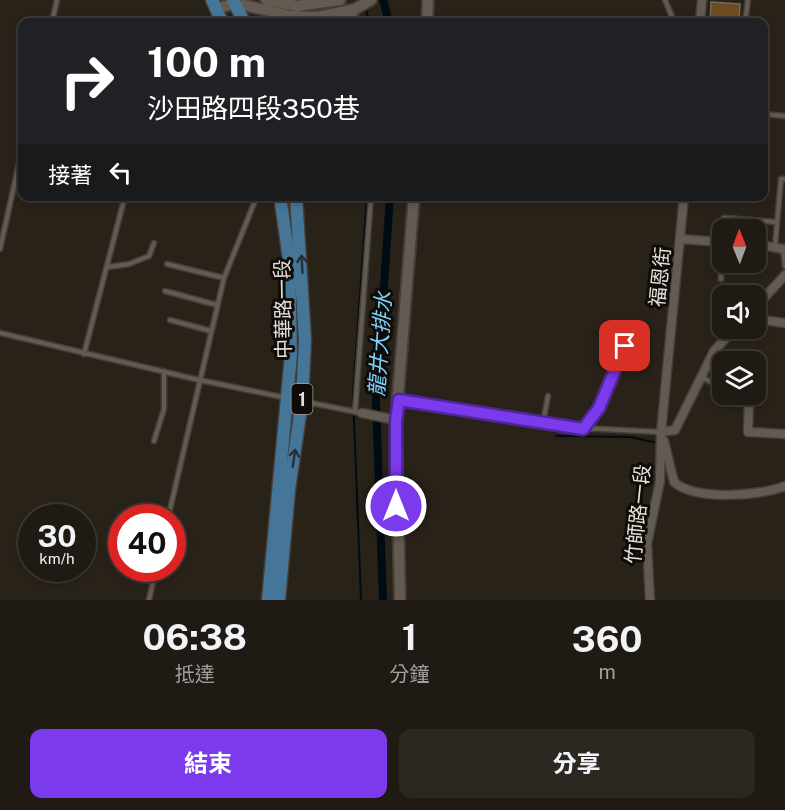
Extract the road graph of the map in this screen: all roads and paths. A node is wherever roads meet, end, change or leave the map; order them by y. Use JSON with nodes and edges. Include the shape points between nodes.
{"nodes":[{"id":1,"x":57,"y":0,"type":"edge"},
{"id":2,"x":266,"y":0,"type":"edge"},
{"id":3,"x":340,"y":0,"type":"edge"},
{"id":4,"x":345,"y":0,"type":"edge"},
{"id":5,"x":371,"y":0,"type":"edge"},
{"id":6,"x":428,"y":0,"type":"edge"},
{"id":7,"x":665,"y":0,"type":"edge"},
{"id":8,"x":702,"y":0,"type":"edge"},
{"id":9,"x":748,"y":0,"type":"edge"},
{"id":10,"x":234,"y":2,"type":"edge"},
{"id":11,"x":213,"y":3,"type":"edge"},
{"id":12,"x":355,"y":9,"type":"junction"},
{"id":13,"x":53,"y":18,"type":"edge"},
{"id":14,"x":220,"y":18,"type":"edge"},
{"id":15,"x":242,"y":18,"type":"edge"},
{"id":16,"x":319,"y":18,"type":"edge"},
{"id":17,"x":334,"y":18,"type":"edge"},
{"id":18,"x":335,"y":18,"type":"edge"},
{"id":19,"x":349,"y":18,"type":"edge"},
{"id":20,"x":427,"y":18,"type":"edge"},
{"id":21,"x":673,"y":18,"type":"edge"},
{"id":22,"x":700,"y":18,"type":"edge"},
{"id":23,"x":746,"y":18,"type":"edge"},
{"id":24,"x":768,"y":114,"type":"edge"},
{"id":25,"x":785,"y":116,"type":"edge"},
{"id":26,"x":18,"y":168,"type":"edge"},
{"id":27,"x":783,"y":179,"type":"edge"},
{"id":28,"x":124,"y":201,"type":"edge"},
{"id":29,"x":255,"y":201,"type":"edge"},
{"id":30,"x":281,"y":201,"type":"edge"},
{"id":31,"x":296,"y":201,"type":"edge"},
{"id":32,"x":370,"y":201,"type":"edge"},
{"id":33,"x":414,"y":201,"type":"edge"},
{"id":34,"x":684,"y":201,"type":"edge"},
{"id":35,"x":766,"y":221,"type":"edge"},
{"id":36,"x":776,"y":222,"type":"junction"},
{"id":37,"x":680,"y":239,"type":"junction"},
{"id":38,"x":712,"y":241,"type":"edge"},
{"id":39,"x":154,"y":243,"type":"dead end"},
{"id":40,"x":766,"y":245,"type":"edge"},
{"id":41,"x":779,"y":247,"type":"junction"},
{"id":42,"x":0,"y":249,"type":"edge"},
{"id":43,"x":167,"y":264,"type":"dead end"},
{"id":44,"x":785,"y":266,"type":"edge"},
{"id":45,"x":108,"y":267,"type":"junction"},
{"id":46,"x":721,"y":273,"type":"edge"},
{"id":47,"x":785,"y":276,"type":"edge"},
{"id":48,"x":224,"y":278,"type":"junction"},
{"id":49,"x":721,"y":279,"type":"dead end"},
{"id":50,"x":165,"y":291,"type":"dead end"},
{"id":51,"x":766,"y":296,"type":"edge"},
{"id":52,"x":217,"y":305,"type":"junction"},
{"id":53,"x":170,"y":320,"type":"dead end"},
{"id":54,"x":766,"y":320,"type":"edge"},
{"id":55,"x":785,"y":323,"type":"edge"},
{"id":56,"x":211,"y":331,"type":"junction"},
{"id":57,"x":0,"y":333,"type":"edge"},
{"id":58,"x":725,"y":339,"type":"edge"},
{"id":59,"x":625,"y":346,"type":"dead end"},
{"id":60,"x":84,"y":354,"type":"junction"},
{"id":61,"x":164,"y":371,"type":"junction"},
{"id":62,"x":700,"y":377,"type":"junction"},
{"id":63,"x":199,"y":380,"type":"junction"},
{"id":64,"x":712,"y":383,"type":"edge"},
{"id":65,"x":548,"y":396,"type":"dead end"},
{"id":66,"x":288,"y":399,"type":"junction"},
{"id":67,"x":399,"y":400,"type":"junction"},
{"id":68,"x":302,"y":401,"type":"junction"},
{"id":69,"x":749,"y":405,"type":"edge"},
{"id":70,"x":359,"y":412,"type":"junction"},
{"id":71,"x":391,"y":419,"type":"junction"},
{"id":72,"x":543,"y":423,"type":"junction"},
{"id":73,"x":583,"y":429,"type":"junction"},
{"id":74,"x":661,"y":432,"type":"junction"},
{"id":75,"x":785,"y":434,"type":"edge"},
{"id":76,"x":154,"y":441,"type":"dead end"},
{"id":77,"x":785,"y":486,"type":"edge"},
{"id":78,"x":171,"y":504,"type":"edge"},
{"id":79,"x":153,"y":582,"type":"edge"},
{"id":80,"x":149,"y":600,"type":"edge"},
{"id":81,"x":268,"y":600,"type":"edge"},
{"id":82,"x":279,"y":600,"type":"edge"},
{"id":83,"x":400,"y":600,"type":"edge"},
{"id":84,"x":650,"y":600,"type":"edge"}],
"edges":[{"from":1,"to":13,"type":"lane"},
{"from":2,"to":3,"type":"street","via":[[297,6]]},
{"from":4,"to":17,"type":"street"},
{"from":5,"to":12,"type":"street"},
{"from":6,"to":20,"type":"street"},
{"from":7,"to":21,"type":"lane"},
{"from":8,"to":22,"type":"street"},
{"from":9,"to":23,"type":"lane"},
{"from":10,"to":11,"type":"street"},
{"from":10,"to":15,"type":"main road"},
{"from":10,"to":16,"type":"street","via":[[291,16]]},
{"from":11,"to":14,"type":"main road"},
{"from":12,"to":18,"type":"street"},
{"from":12,"to":19,"type":"street"},
{"from":24,"to":25,"type":"lane"},
{"from":26,"to":42,"type":"lane"},
{"from":27,"to":36,"type":"lane"},
{"from":28,"to":45,"type":"lane"},
{"from":29,"to":48,"type":"lane"},
{"from":30,"to":66,"type":"main road","name":"中華路一段","number":"1","via":[[289,259]]},
{"from":68,"to":31,"type":"main road","name":"中華路一段","number":"1","one_way":true,"via":[[305,340]]},
{"from":32,"to":70,"type":"lane"},
{"from":33,"to":67,"type":"street"},
{"from":34,"to":37,"type":"street","name":"福恩街"},
{"from":35,"to":36,"type":"lane"},
{"from":36,"to":41,"type":"lane"},
{"from":37,"to":38,"type":"street"},
{"from":37,"to":74,"type":"street","name":"福恩街"},
{"from":39,"to":45,"type":"lane","via":[[148,256]]},
{"from":40,"to":41,"type":"street"},
{"from":41,"to":44,"type":"lane"},
{"from":43,"to":48,"type":"lane"},
{"from":45,"to":60,"type":"lane"},
{"from":46,"to":49,"type":"lane"},
{"from":47,"to":51,"type":"street"},
{"from":48,"to":52,"type":"lane"},
{"from":50,"to":52,"type":"lane"},
{"from":52,"to":56,"type":"lane"},
{"from":53,"to":56,"type":"lane"},
{"from":54,"to":55,"type":"street"},
{"from":56,"to":63,"type":"lane"},
{"from":57,"to":60,"type":"lane"},
{"from":58,"to":62,"type":"street"},
{"from":59,"to":73,"type":"lane","via":[[599,408]]},
{"from":60,"to":61,"type":"lane"},
{"from":61,"to":63,"type":"lane"},
{"from":61,"to":76,"type":"lane","via":[[164,409]]},
{"from":62,"to":64,"type":"lane"},
{"from":62,"to":74,"type":"street","via":[[675,430]]},
{"from":63,"to":66,"type":"lane"},
{"from":63,"to":78,"type":"lane"},
{"from":65,"to":72,"type":"lane"},
{"from":66,"to":68,"type":"lane"},
{"from":66,"to":81,"type":"main road","name":"中華路一段","number":"1"},
{"from":67,"to":71,"type":"street"},
{"from":67,"to":72,"type":"lane"},
{"from":68,"to":70,"type":"lane"},
{"from":82,"to":68,"type":"main road","name":"中華路一段","number":"1","one_way":true},
{"from":69,"to":75,"type":"street","via":[[748,432]]},
{"from":70,"to":71,"type":"street"},
{"from":71,"to":83,"type":"street"},
{"from":72,"to":73,"type":"lane"},
{"from":73,"to":74,"type":"lane"},
{"from":74,"to":77,"type":"street","via":[[674,482],[684,489],[743,495]]},
{"from":74,"to":84,"type":"street","name":"竹師路一段","via":[[660,481],[647,544]]},
{"from":79,"to":80,"type":"lane"}]}
